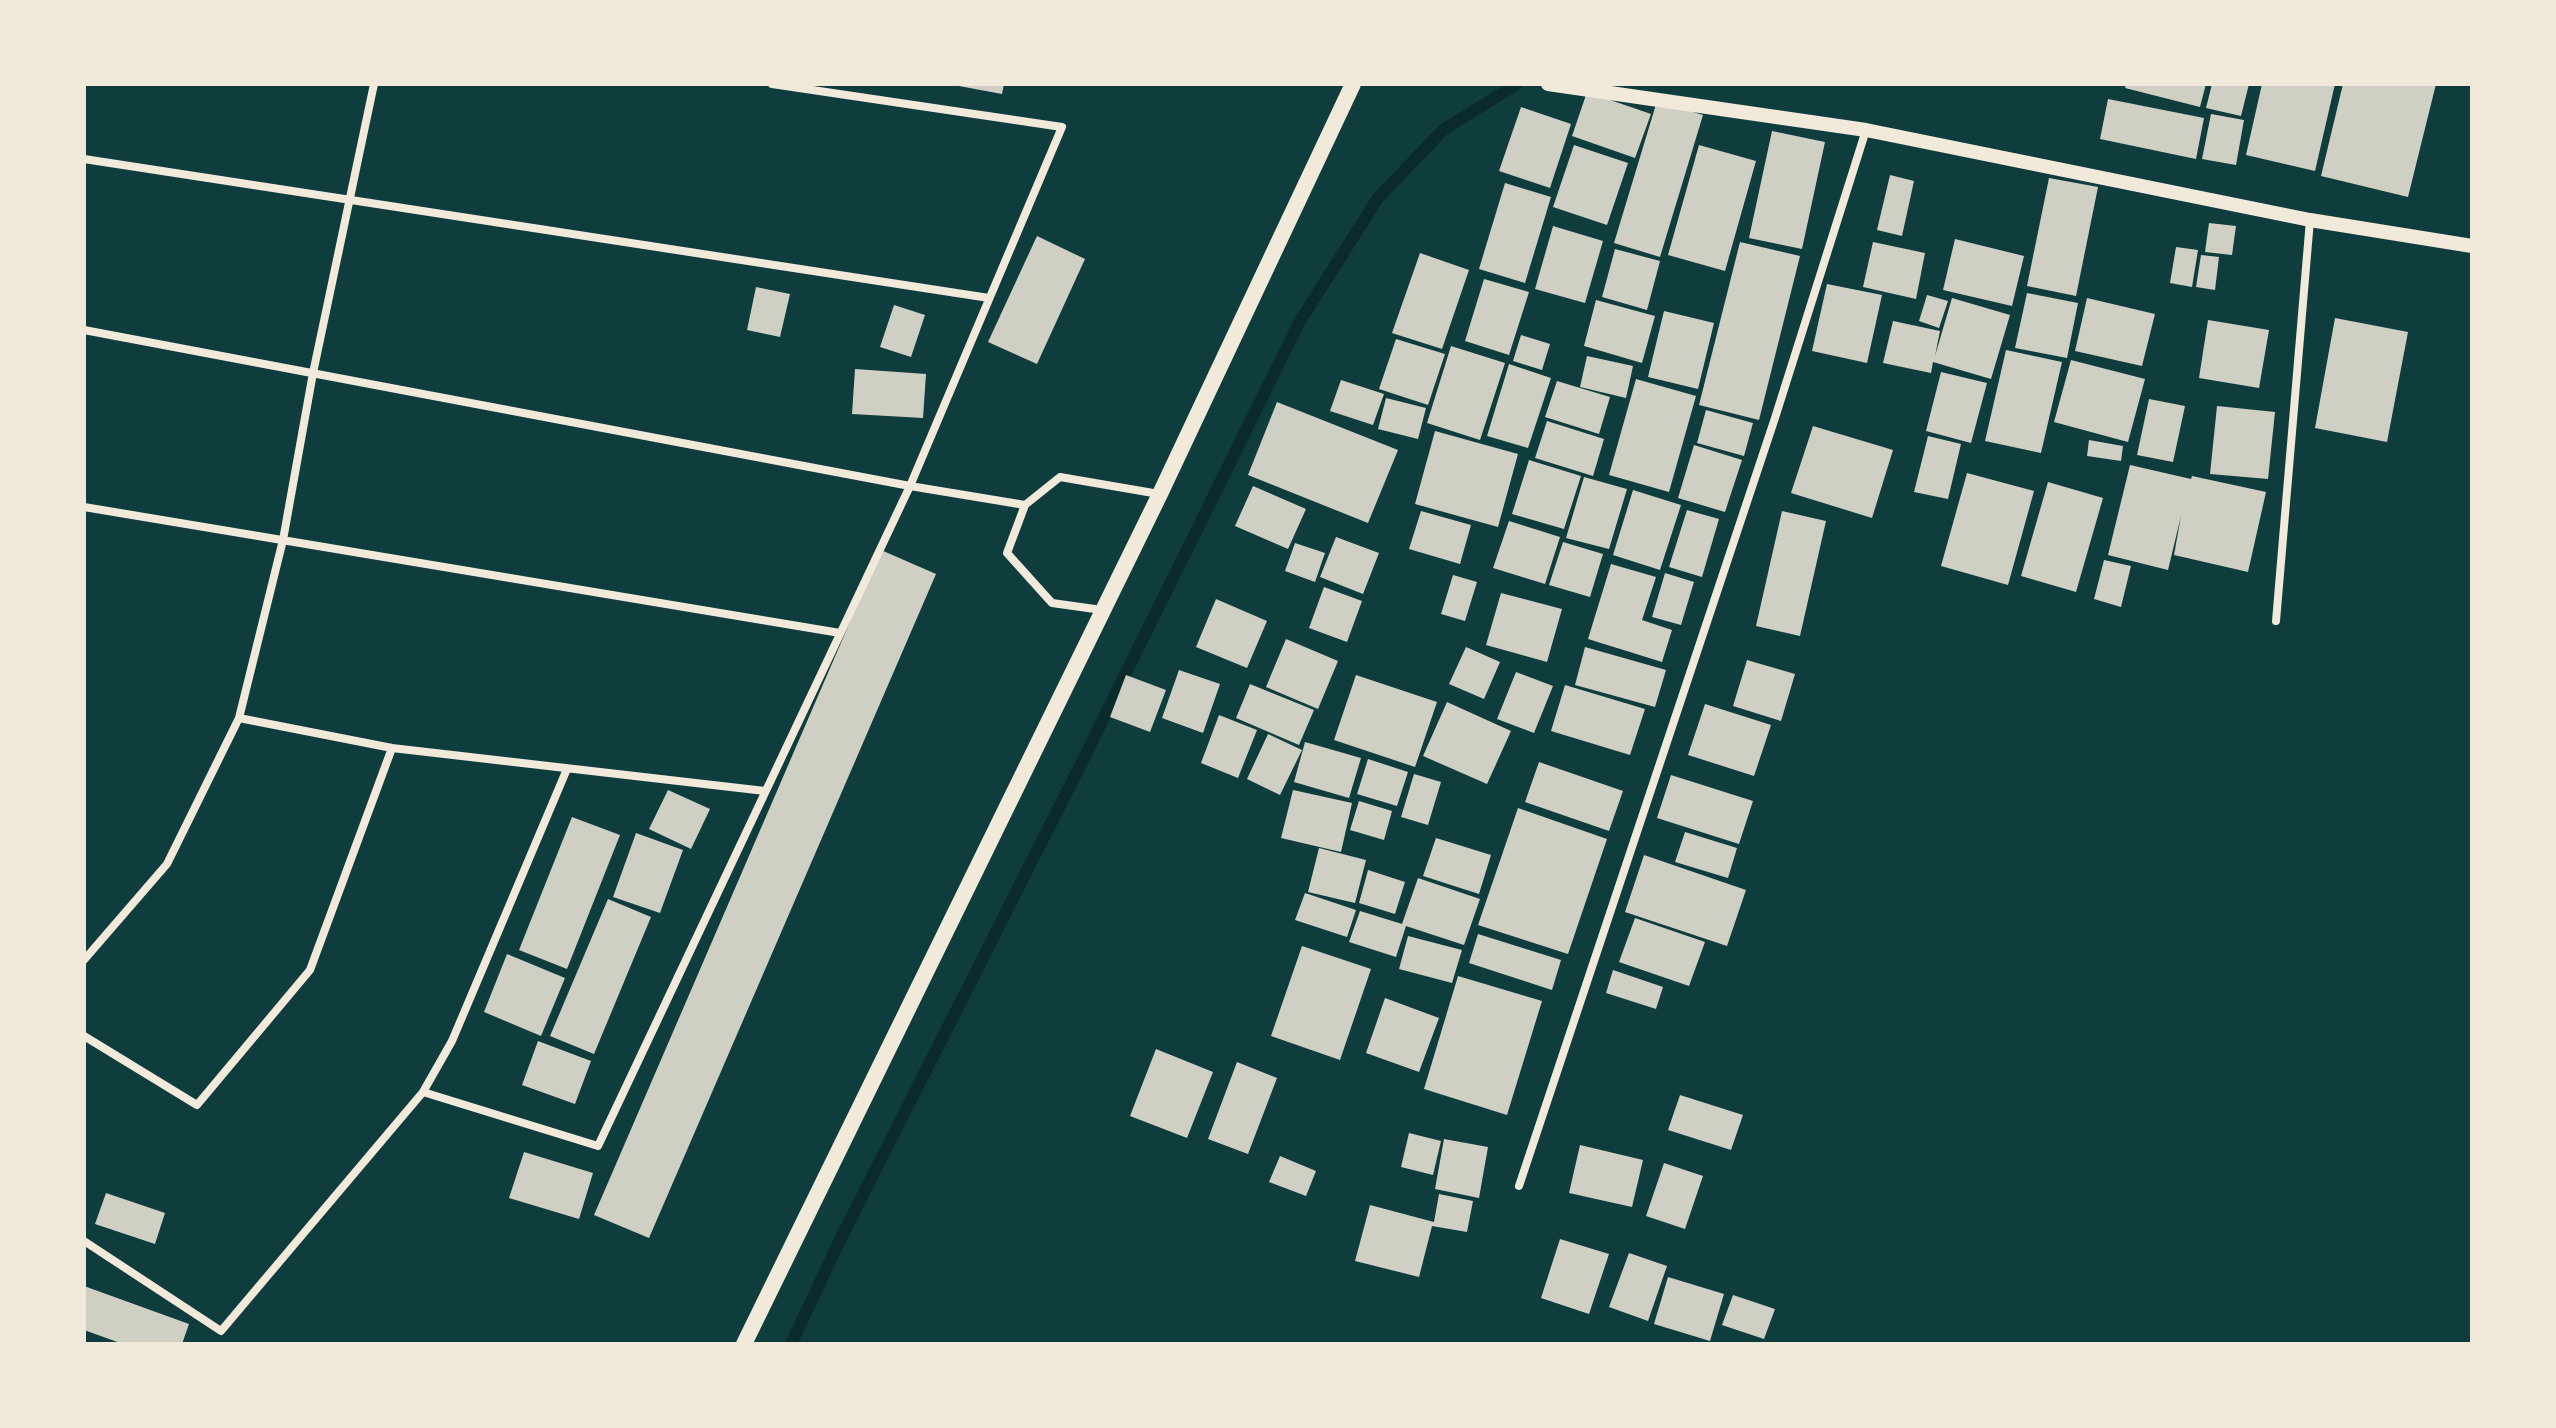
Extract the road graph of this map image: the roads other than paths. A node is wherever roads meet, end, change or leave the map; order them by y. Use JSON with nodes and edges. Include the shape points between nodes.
{"nodes":[{"id":1,"x":374,"y":84,"type":"edge"},
{"id":2,"x":772,"y":84,"type":"edge"},
{"id":3,"x":1353,"y":84,"type":"edge"},
{"id":4,"x":1548,"y":84,"type":"edge"},
{"id":5,"x":1866,"y":130,"type":"junction"},
{"id":6,"x":84,"y":159,"type":"edge"},
{"id":7,"x":349,"y":200,"type":"junction"},
{"id":8,"x":2310,"y":220,"type":"junction"},
{"id":9,"x":2472,"y":246,"type":"edge"},
{"id":10,"x":989,"y":298,"type":"junction"},
{"id":11,"x":84,"y":330,"type":"edge"},
{"id":12,"x":313,"y":373,"type":"junction"},
{"id":13,"x":910,"y":486,"type":"junction"},
{"id":14,"x":1160,"y":494,"type":"junction"},
{"id":15,"x":1025,"y":505,"type":"junction"},
{"id":16,"x":84,"y":507,"type":"edge"},
{"id":17,"x":283,"y":540,"type":"junction"},
{"id":18,"x":1103,"y":610,"type":"junction"},
{"id":19,"x":2276,"y":621,"type":"dead end"},
{"id":20,"x":840,"y":633,"type":"junction"},
{"id":21,"x":239,"y":718,"type":"junction"},
{"id":22,"x":392,"y":748,"type":"junction"},
{"id":23,"x":567,"y":769,"type":"junction"},
{"id":24,"x":765,"y":791,"type":"junction"},
{"id":25,"x":84,"y":960,"type":"edge"},
{"id":26,"x":84,"y":1036,"type":"edge"},
{"id":27,"x":423,"y":1092,"type":"junction"},
{"id":28,"x":1519,"y":1186,"type":"dead end"},
{"id":29,"x":84,"y":1241,"type":"edge"},
{"id":30,"x":744,"y":1344,"type":"edge"}],
"edges":[{"from":1,"to":7,"type":"street"},
{"from":2,"to":10,"type":"street","via":[[1062,127]]},
{"from":3,"to":14,"type":"main road"},
{"from":4,"to":5,"type":"street"},
{"from":5,"to":8,"type":"street"},
{"from":5,"to":28,"type":"street"},
{"from":6,"to":7,"type":"street"},
{"from":7,"to":10,"type":"street"},
{"from":7,"to":12,"type":"street"},
{"from":8,"to":9,"type":"street"},
{"from":8,"to":19,"type":"street"},
{"from":10,"to":13,"type":"street"},
{"from":11,"to":12,"type":"street"},
{"from":12,"to":13,"type":"street"},
{"from":12,"to":17,"type":"street"},
{"from":13,"to":15,"type":"street"},
{"from":13,"to":20,"type":"street"},
{"from":14,"to":15,"type":"street","via":[[1060,477]]},
{"from":14,"to":18,"type":"main road"},
{"from":15,"to":18,"type":"street","via":[[1007,553],[1052,603]]},
{"from":16,"to":17,"type":"street"},
{"from":17,"to":20,"type":"street"},
{"from":17,"to":21,"type":"street"},
{"from":18,"to":30,"type":"main road"},
{"from":20,"to":24,"type":"street"},
{"from":21,"to":22,"type":"street"},
{"from":21,"to":25,"type":"street","via":[[167,864]]},
{"from":22,"to":23,"type":"street"},
{"from":22,"to":26,"type":"street","via":[[310,970],[197,1105]]},
{"from":23,"to":24,"type":"street"},
{"from":23,"to":27,"type":"street","via":[[452,1041]]},
{"from":24,"to":27,"type":"street","via":[[598,1146]]},
{"from":27,"to":29,"type":"street","via":[[221,1331]]}]}
